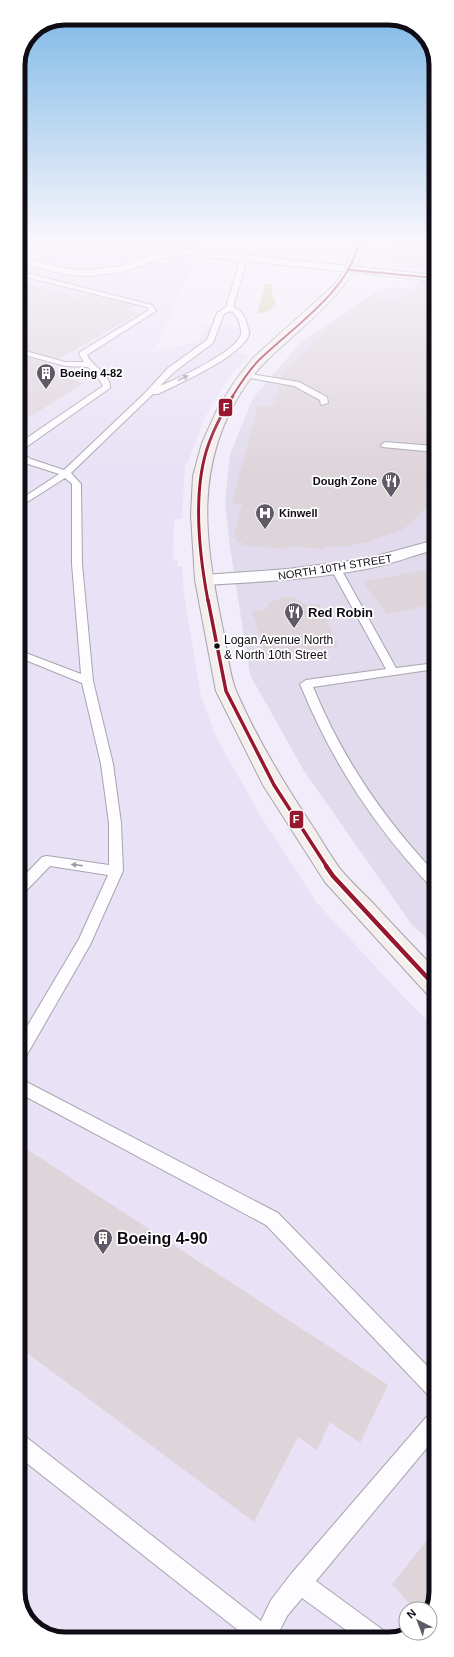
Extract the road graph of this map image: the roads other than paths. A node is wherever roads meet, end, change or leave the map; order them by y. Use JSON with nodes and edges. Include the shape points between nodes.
{"nodes":[{"id":1,"x":145,"y":316,"type":"edge"},
{"id":2,"x":220,"y":316,"type":"edge"},
{"id":3,"x":241,"y":316,"type":"edge"},
{"id":4,"x":306,"y":316,"type":"edge"},
{"id":5,"x":212,"y":338,"type":"junction"},
{"id":6,"x":239,"y":342,"type":"junction"},
{"id":7,"x":25,"y":353,"type":"edge"},
{"id":8,"x":89,"y":364,"type":"junction"},
{"id":9,"x":248,"y":375,"type":"junction"},
{"id":10,"x":148,"y":395,"type":"junction"},
{"id":11,"x":324,"y":403,"type":"dead end"},
{"id":12,"x":25,"y":443,"type":"edge"},
{"id":13,"x":385,"y":445,"type":"dead end"},
{"id":14,"x":429,"y":448,"type":"edge"},
{"id":15,"x":25,"y":459,"type":"edge"},
{"id":16,"x":66,"y":473,"type":"junction"},
{"id":17,"x":25,"y":500,"type":"edge"},
{"id":18,"x":429,"y":535,"type":"edge"},
{"id":19,"x":429,"y":546,"type":"edge"},
{"id":20,"x":416,"y":548,"type":"junction"},
{"id":21,"x":336,"y":569,"type":"junction"},
{"id":22,"x":204,"y":580,"type":"junction"},
{"id":23,"x":25,"y":656,"type":"edge"},
{"id":24,"x":429,"y":667,"type":"edge"},
{"id":25,"x":393,"y":672,"type":"junction"},
{"id":26,"x":87,"y":681,"type":"junction"},
{"id":27,"x":116,"y":871,"type":"junction"},
{"id":28,"x":429,"y":875,"type":"edge"},
{"id":29,"x":25,"y":882,"type":"edge"},
{"id":30,"x":429,"y":979,"type":"edge"},
{"id":31,"x":25,"y":1043,"type":"edge"},
{"id":32,"x":25,"y":1088,"type":"edge"},
{"id":33,"x":429,"y":1381,"type":"edge"},
{"id":34,"x":429,"y":1429,"type":"edge"},
{"id":35,"x":25,"y":1449,"type":"edge"},
{"id":36,"x":299,"y":1582,"type":"junction"},
{"id":37,"x":257,"y":1632,"type":"edge"},
{"id":38,"x":268,"y":1632,"type":"edge"},
{"id":39,"x":367,"y":1632,"type":"edge"}],
"edges":[{"from":1,"to":8,"type":"lane","via":[[83,354]]},
{"from":2,"to":5,"type":"lane"},
{"from":3,"to":6,"type":"lane","via":[[245,333]]},
{"from":4,"to":9,"type":"main road","via":[[258,361]]},
{"from":5,"to":6,"type":"lane","via":[[222,344]]},
{"from":5,"to":10,"type":"lane","via":[[171,370]]},
{"from":10,"to":6,"type":"lane","one_way":true,"via":[[211,364]]},
{"from":7,"to":8,"type":"lane","via":[[65,364]]},
{"from":8,"to":12,"type":"lane","via":[[106,380],[107,386]]},
{"from":9,"to":11,"type":"lane","via":[[296,384],[324,399]]},
{"from":9,"to":22,"type":"main road","via":[[224,410],[212,436],[201,476],[199,515]]},
{"from":10,"to":16,"type":"lane"},
{"from":13,"to":14,"type":"lane"},
{"from":15,"to":16,"type":"lane"},
{"from":16,"to":17,"type":"lane"},
{"from":16,"to":26,"type":"lane","via":[[76,484],[76,564]]},
{"from":18,"to":20,"type":"street","name":"NORTH 10TH STREET"},
{"from":19,"to":20,"type":"street","name":"NORTH 10TH STREET"},
{"from":20,"to":21,"type":"street","name":"NORTH 10TH STREET","via":[[397,557]]},
{"from":21,"to":22,"type":"street","name":"NORTH 10TH STREET","via":[[282,576]]},
{"from":21,"to":25,"type":"lane"},
{"from":22,"to":30,"type":"main road","via":[[226,692],[274,785],[333,876]]},
{"from":23,"to":26,"type":"lane"},
{"from":24,"to":25,"type":"lane"},
{"from":25,"to":28,"type":"lane","via":[[306,684],[335,751],[357,787],[384,825]]},
{"from":26,"to":27,"type":"lane","via":[[107,764],[115,823]]},
{"from":27,"to":29,"type":"lane","one_way":true,"via":[[47,861]]},
{"from":27,"to":31,"type":"lane","via":[[85,941]]},
{"from":32,"to":33,"type":"lane","via":[[272,1219]]},
{"from":34,"to":36,"type":"lane"},
{"from":35,"to":37,"type":"lane"},
{"from":36,"to":38,"type":"lane","via":[[279,1608]]},
{"from":36,"to":39,"type":"lane"}]}
